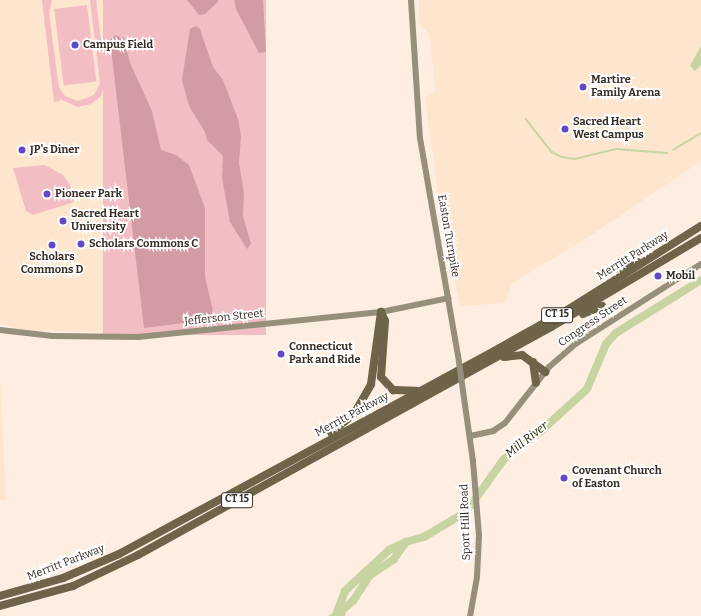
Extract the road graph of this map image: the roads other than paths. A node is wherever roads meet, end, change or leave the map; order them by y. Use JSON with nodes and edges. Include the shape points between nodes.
{"nodes":[{"id":1,"x":411,"y":0,"type":"edge"},
{"id":2,"x":701,"y":226,"type":"edge"},
{"id":3,"x":701,"y":238,"type":"edge"},
{"id":4,"x":652,"y":257,"type":"junction"},
{"id":5,"x":701,"y":264,"type":"edge"},
{"id":6,"x":618,"y":269,"type":"dead end"},
{"id":7,"x":449,"y":298,"type":"junction"},
{"id":8,"x":576,"y":298,"type":"dead end"},
{"id":9,"x":602,"y":306,"type":"dead end"},
{"id":10,"x":569,"y":309,"type":"junction"},
{"id":11,"x":381,"y":312,"type":"junction"},
{"id":12,"x":551,"y":327,"type":"junction"},
{"id":13,"x":0,"y":330,"type":"edge"},
{"id":14,"x":532,"y":361,"type":"junction"},
{"id":15,"x":477,"y":368,"type":"junction"},
{"id":16,"x":545,"y":372,"type":"junction"},
{"id":17,"x":536,"y":383,"type":"junction"},
{"id":18,"x":424,"y":389,"type":"junction"},
{"id":19,"x":470,"y":436,"type":"junction"},
{"id":20,"x":294,"y":458,"type":"junction"},
{"id":21,"x":475,"y":475,"type":"joint"},
{"id":22,"x":0,"y":596,"type":"edge"},
{"id":23,"x":0,"y":606,"type":"edge"},
{"id":24,"x":470,"y":616,"type":"edge"}],
"edges":[{"from":1,"to":7,"type":"main road","name":"Easton Turnpike","via":[[420,138]]},
{"from":2,"to":4,"type":"highway","name":"Merritt Parkway","number":"CT 15"},
{"from":3,"to":12,"type":"highway","name":"Merritt Parkway","number":"CT 15"},
{"from":4,"to":6,"type":"highway"},
{"from":4,"to":10,"type":"highway","name":"Merritt Parkway","number":"CT 15"},
{"from":5,"to":16,"type":"main road","name":"Congress Street","via":[[577,343]]},
{"from":7,"to":11,"type":"main road","name":"Jefferson Street"},
{"from":7,"to":19,"type":"main road","name":"Easton Turnpike","bridge":true},
{"from":8,"to":10,"type":"highway"},
{"from":9,"to":12,"type":"highway"},
{"from":10,"to":18,"type":"highway","name":"Merritt Parkway","number":"CT 15"},
{"from":11,"to":13,"type":"main road","name":"Jefferson Street","via":[[125,338],[33,335]]},
{"from":11,"to":18,"type":"highway","via":[[385,321],[380,369],[383,381],[389,388],[398,392]]},
{"from":11,"to":20,"type":"highway","via":[[373,375],[362,403],[346,422]]},
{"from":12,"to":15,"type":"highway","name":"Merritt Parkway","number":"CT 15"},
{"from":14,"to":15,"type":"highway","via":[[514,354]]},
{"from":14,"to":16,"type":"highway"},
{"from":14,"to":17,"type":"highway"},
{"from":15,"to":23,"type":"highway","name":"Merritt Parkway","number":"CT 15","via":[[113,568],[73,586]]},
{"from":16,"to":17,"type":"main road","name":"Congress Street"},
{"from":17,"to":19,"type":"main road","name":"Congress Street","via":[[501,426],[486,433]]},
{"from":18,"to":20,"type":"highway","name":"Merritt Parkway","number":"CT 15"},
{"from":19,"to":21,"type":"main road","name":"Easton Turnpike"},
{"from":20,"to":22,"type":"highway","name":"Merritt Parkway","number":"CT 15","via":[[119,554],[63,578]]},
{"from":21,"to":24,"type":"main road","name":"Sport Hill Road","via":[[478,559]]}]}
